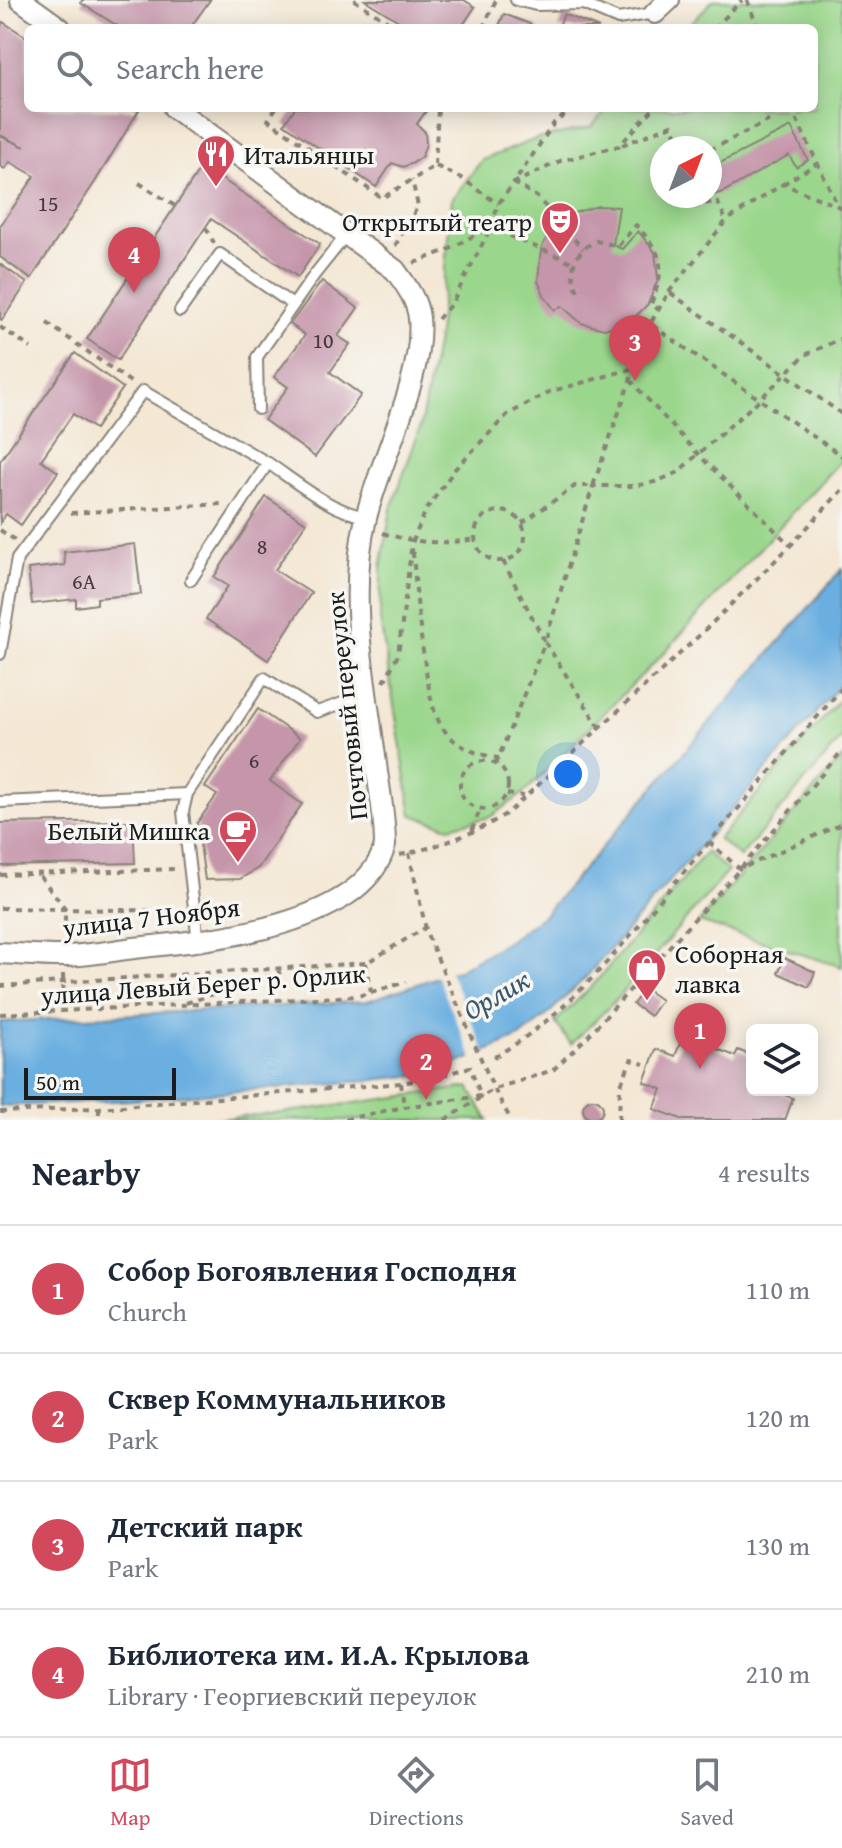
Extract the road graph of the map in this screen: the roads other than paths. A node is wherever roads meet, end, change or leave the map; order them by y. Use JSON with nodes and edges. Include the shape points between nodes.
{"nodes":[{"id":1,"x":21,"y":0,"type":"edge"},
{"id":2,"x":516,"y":0,"type":"edge"},
{"id":3,"x":584,"y":2,"type":"edge"},
{"id":4,"x":662,"y":6,"type":"edge"},
{"id":5,"x":54,"y":24,"type":"edge"},
{"id":6,"x":179,"y":112,"type":"edge"},
{"id":7,"x":347,"y":234,"type":"junction"},
{"id":8,"x":293,"y":305,"type":"junction"},
{"id":9,"x":180,"y":311,"type":"dead end"},
{"id":10,"x":258,"y":409,"type":"dead end"},
{"id":11,"x":268,"y":463,"type":"junction"},
{"id":12,"x":372,"y":524,"type":"junction"},
{"id":13,"x":191,"y":580,"type":"dead end"},
{"id":14,"x":0,"y":654,"type":"edge"},
{"id":15,"x":368,"y":694,"type":"junction"},
{"id":16,"x":187,"y":794,"type":"junction"},
{"id":17,"x":0,"y":802,"type":"edge"},
{"id":18,"x":381,"y":859,"type":"joint"},
{"id":19,"x":198,"y":942,"type":"junction"},
{"id":20,"x":0,"y":953,"type":"edge"}],
"edges":[{"from":1,"to":5,"type":"street"},
{"from":2,"to":3,"type":"lane","via":[[536,5]]},
{"from":3,"to":4,"type":"lane","via":[[618,19]]},
{"from":6,"to":7,"type":"street"},
{"from":7,"to":8,"type":"lane"},
{"from":7,"to":12,"type":"street","name":"Почтовый переулок","via":[[395,270],[428,318]]},
{"from":8,"to":9,"type":"lane","via":[[220,254]]},
{"from":8,"to":10,"type":"lane","via":[[257,357]]},
{"from":11,"to":12,"type":"lane","via":[[334,507]]},
{"from":11,"to":13,"type":"lane"},
{"from":11,"to":14,"type":"lane","via":[[143,391],[17,559]]},
{"from":12,"to":15,"type":"street","name":"Почтовый переулок","via":[[360,552],[358,618]]},
{"from":15,"to":16,"type":"lane","via":[[317,712],[264,678]]},
{"from":15,"to":18,"type":"street","name":"Почтовый переулок","via":[[385,832]]},
{"from":16,"to":17,"type":"lane"},
{"from":16,"to":19,"type":"lane","via":[[183,812]]},
{"from":18,"to":19,"type":"street","name":"улица 7 Ноября","via":[[360,885],[330,905],[281,923]]},
{"from":19,"to":20,"type":"street","name":"улица 7 Ноября","via":[[65,956]]}]}
